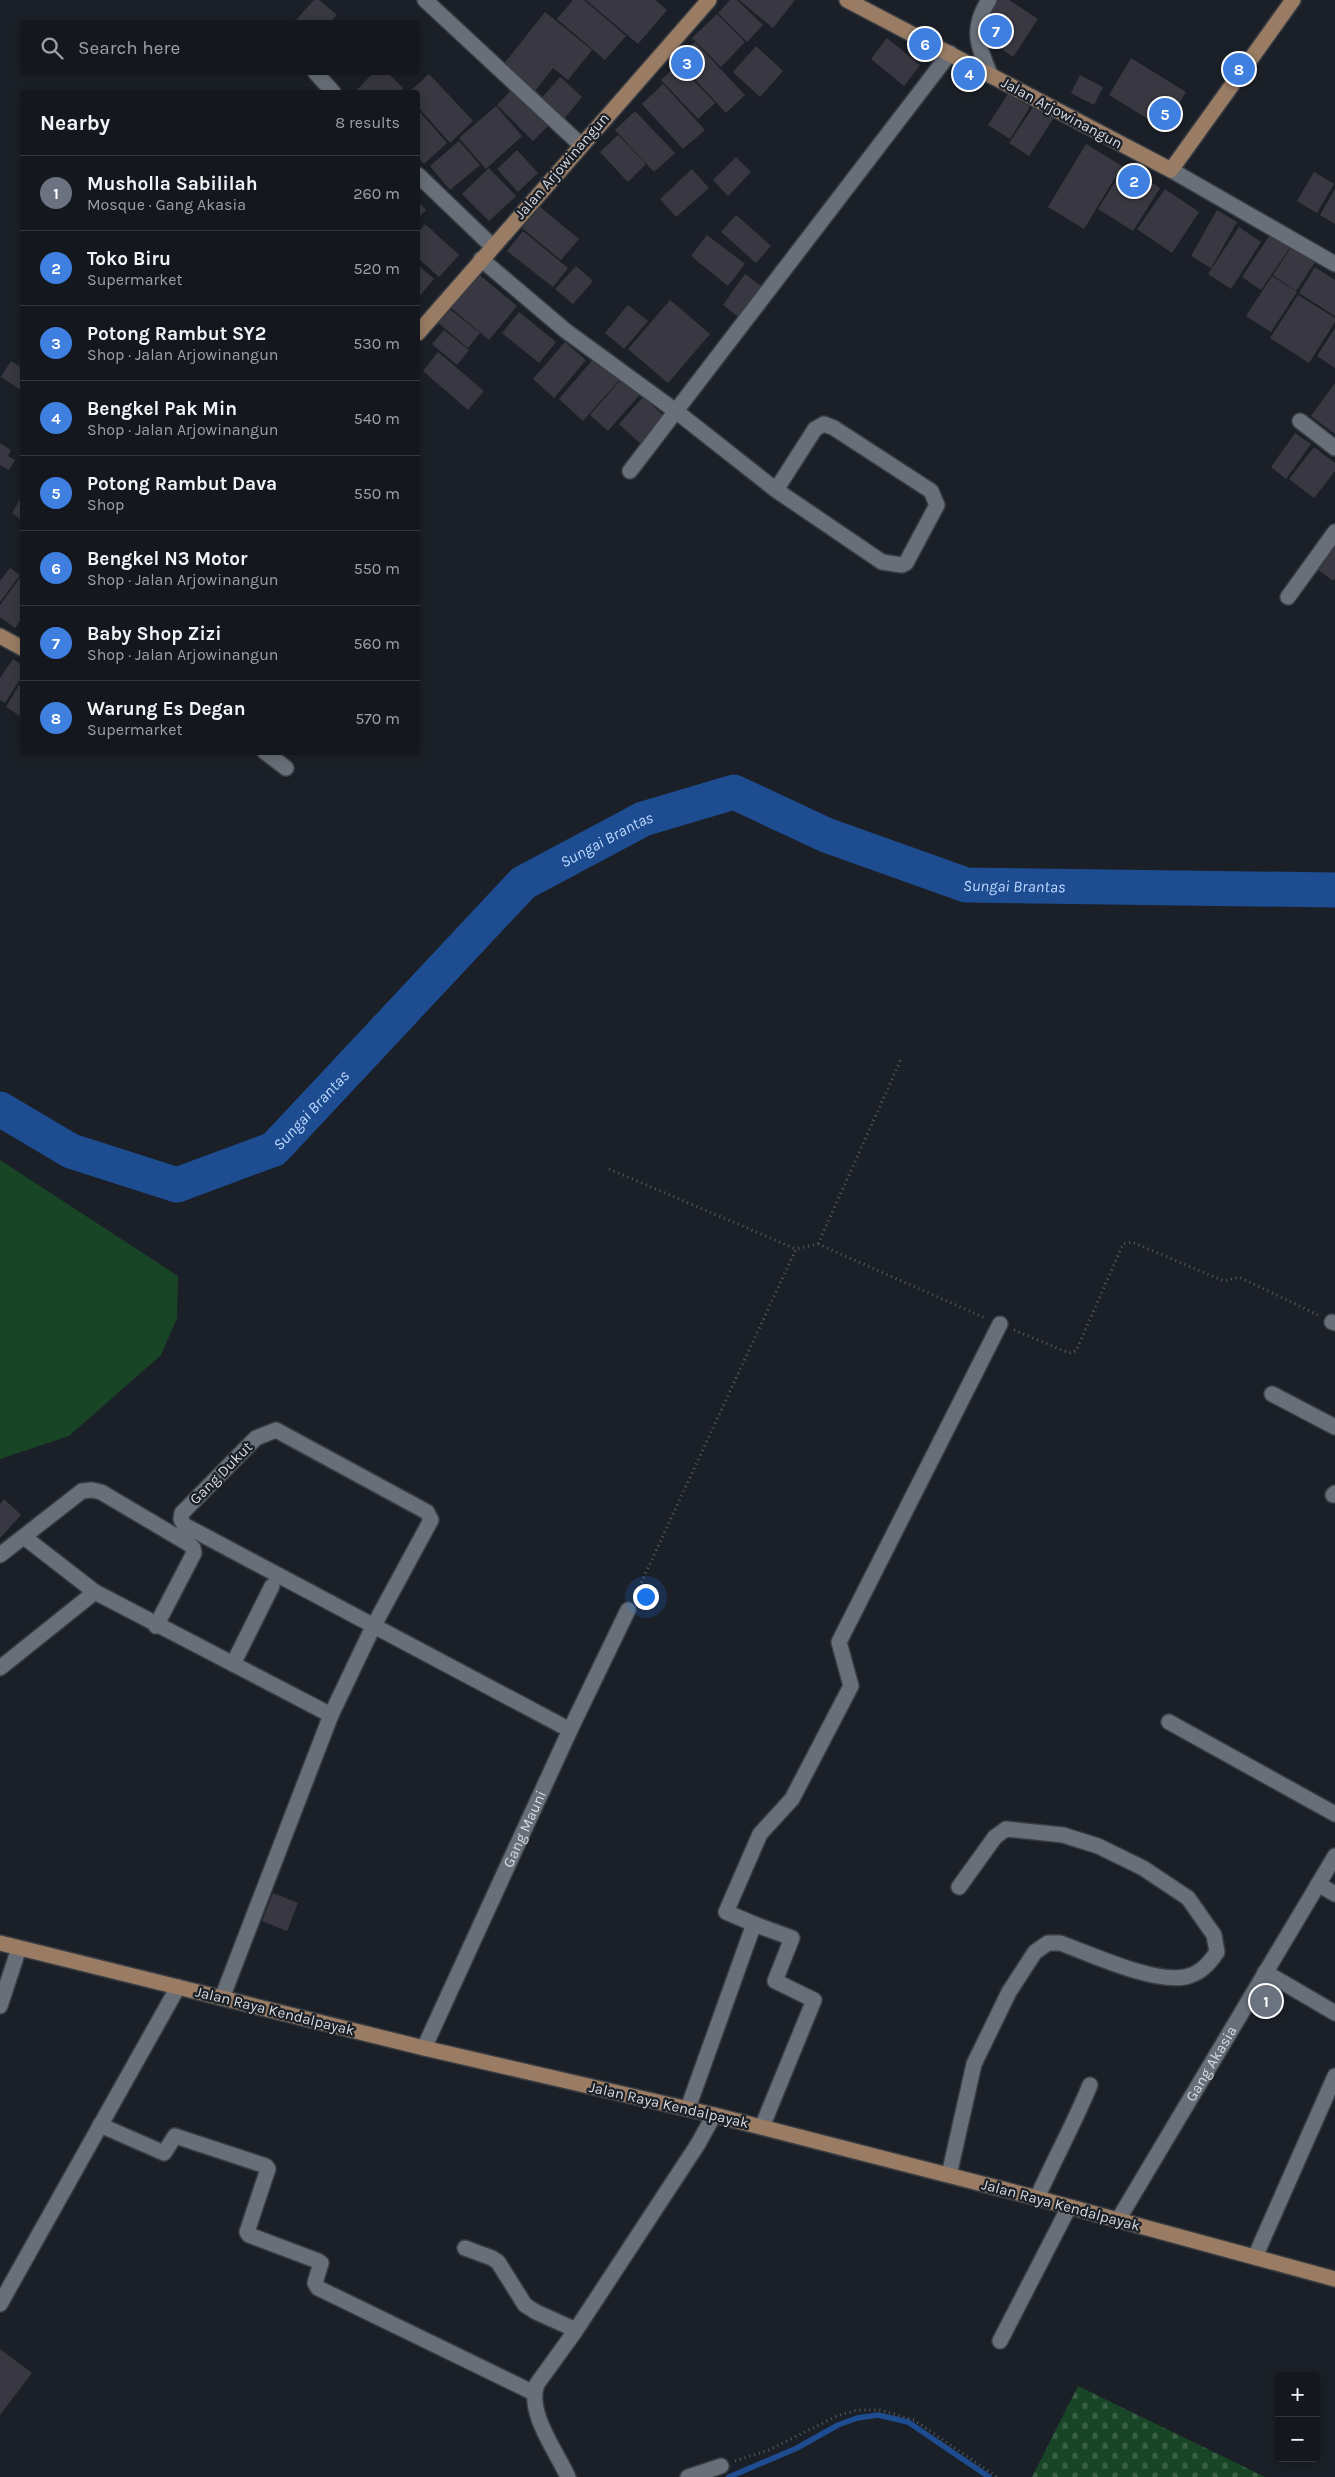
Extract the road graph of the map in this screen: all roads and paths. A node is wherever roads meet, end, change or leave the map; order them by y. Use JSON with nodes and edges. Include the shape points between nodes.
{"nodes":[{"id":1,"x":425,"y":0,"type":"edge"},
{"id":2,"x":709,"y":0,"type":"edge"},
{"id":3,"x":847,"y":0,"type":"edge"},
{"id":4,"x":989,"y":0,"type":"edge"},
{"id":5,"x":1293,"y":0,"type":"edge"},
{"id":6,"x":950,"y":53,"type":"junction"},
{"id":7,"x":318,"y":75,"type":"edge"},
{"id":8,"x":991,"y":76,"type":"junction"},
{"id":9,"x":331,"y":90,"type":"edge"},
{"id":10,"x":581,"y":145,"type":"junction"},
{"id":11,"x":1171,"y":170,"type":"junction"},
{"id":12,"x":420,"y":177,"type":"edge"},
{"id":13,"x":492,"y":246,"type":"junction"},
{"id":14,"x":481,"y":259,"type":"junction"},
{"id":15,"x":1335,"y":264,"type":"edge"},
{"id":16,"x":420,"y":331,"type":"edge"},
{"id":17,"x":677,"y":412,"type":"junction"},
{"id":18,"x":1300,"y":420,"type":"dead end"},
{"id":19,"x":1335,"y":448,"type":"edge"},
{"id":20,"x":630,"y":471,"type":"dead end"},
{"id":21,"x":776,"y":490,"type":"junction"},
{"id":22,"x":1335,"y":532,"type":"edge"},
{"id":23,"x":1288,"y":598,"type":"dead end"},
{"id":24,"x":0,"y":636,"type":"edge"},
{"id":25,"x":20,"y":647,"type":"edge"},
{"id":26,"x":269,"y":755,"type":"edge"},
{"id":27,"x":286,"y":768,"type":"dead end"},
{"id":28,"x":902,"y":1057,"type":"dead end"},
{"id":29,"x":609,"y":1169,"type":"dead end"},
{"id":30,"x":818,"y":1244,"type":"junction"},
{"id":31,"x":796,"y":1249,"type":"junction"},
{"id":32,"x":1333,"y":1322,"type":"edge"},
{"id":33,"x":1000,"y":1324,"type":"junction"},
{"id":34,"x":1272,"y":1394,"type":"dead end"},
{"id":35,"x":1335,"y":1427,"type":"edge"},
{"id":36,"x":24,"y":1537,"type":"junction"},
{"id":37,"x":0,"y":1555,"type":"edge"},
{"id":38,"x":272,"y":1586,"type":"dead end"},
{"id":39,"x":95,"y":1592,"type":"junction"},
{"id":40,"x":628,"y":1610,"type":"joint"},
{"id":41,"x":156,"y":1626,"type":"junction"},
{"id":42,"x":373,"y":1627,"type":"junction"},
{"id":43,"x":233,"y":1664,"type":"junction"},
{"id":44,"x":0,"y":1668,"type":"edge"},
{"id":45,"x":331,"y":1715,"type":"junction"},
{"id":46,"x":1169,"y":1722,"type":"dead end"},
{"id":47,"x":570,"y":1730,"type":"junction"},
{"id":48,"x":1335,"y":1814,"type":"edge"},
{"id":49,"x":1335,"y":1856,"type":"edge"},
{"id":50,"x":1318,"y":1884,"type":"junction"},
{"id":51,"x":959,"y":1887,"type":"dead end"},
{"id":52,"x":1335,"y":1894,"type":"edge"},
{"id":53,"x":754,"y":1924,"type":"junction"},
{"id":54,"x":0,"y":1943,"type":"edge"},
{"id":55,"x":18,"y":1948,"type":"junction"},
{"id":56,"x":1265,"y":1972,"type":"junction"},
{"id":57,"x":178,"y":1986,"type":"junction"},
{"id":58,"x":222,"y":1998,"type":"junction"},
{"id":59,"x":0,"y":2006,"type":"edge"},
{"id":60,"x":1335,"y":2013,"type":"edge"},
{"id":61,"x":424,"y":2048,"type":"junction"},
{"id":62,"x":1335,"y":2076,"type":"edge"},
{"id":63,"x":1090,"y":2085,"type":"dead end"},
{"id":64,"x":688,"y":2108,"type":"junction"},
{"id":65,"x":714,"y":2115,"type":"junction"},
{"id":66,"x":100,"y":2125,"type":"junction"},
{"id":67,"x":762,"y":2127,"type":"junction"},
{"id":68,"x":949,"y":2175,"type":"junction"},
{"id":69,"x":1037,"y":2198,"type":"junction"},
{"id":70,"x":1069,"y":2207,"type":"junction"},
{"id":71,"x":1118,"y":2220,"type":"junction"},
{"id":72,"x":465,"y":2248,"type":"dead end"},
{"id":73,"x":1255,"y":2257,"type":"junction"},
{"id":74,"x":1335,"y":2279,"type":"edge"},
{"id":75,"x":0,"y":2304,"type":"edge"},
{"id":76,"x":576,"y":2330,"type":"junction"},
{"id":77,"x":1000,"y":2341,"type":"dead end"},
{"id":78,"x":534,"y":2393,"type":"junction"},
{"id":79,"x":721,"y":2466,"type":"joint"},
{"id":80,"x":568,"y":2477,"type":"edge"},
{"id":81,"x":688,"y":2477,"type":"edge"},
{"id":82,"x":997,"y":2477,"type":"edge"}],
"edges":[{"from":1,"to":10,"type":"street"},
{"from":2,"to":10,"type":"main road","name":"Jalan Arjowinangun"},
{"from":3,"to":6,"type":"main road","name":"Jalan Arjowinangun"},
{"from":4,"to":8,"type":"street","via":[[978,20],[977,34],[980,51]]},
{"from":5,"to":11,"type":"main road"},
{"from":6,"to":8,"type":"main road","name":"Jalan Arjowinangun"},
{"from":6,"to":17,"type":"street"},
{"from":7,"to":9,"type":"street"},
{"from":8,"to":11,"type":"main road","name":"Jalan Arjowinangun"},
{"from":10,"to":13,"type":"main road","name":"Jalan Arjowinangun"},
{"from":11,"to":15,"type":"street"},
{"from":12,"to":13,"type":"street"},
{"from":13,"to":14,"type":"main road","name":"Jalan Arjowinangun"},
{"from":14,"to":16,"type":"main road","name":"Jalan Arjowinangun"},
{"from":14,"to":17,"type":"street","via":[[566,331]]},
{"from":17,"to":20,"type":"street"},
{"from":17,"to":21,"type":"street"},
{"from":18,"to":19,"type":"street"},
{"from":21,"to":21,"type":"street","via":[[814,429],[824,424],[930,491],[937,505],[906,563],[897,565],[882,562]]},
{"from":22,"to":23,"type":"street"},
{"from":24,"to":25,"type":"main road"},
{"from":26,"to":27,"type":"street"},
{"from":28,"to":30,"type":"path"},
{"from":29,"to":31,"type":"path"},
{"from":30,"to":31,"type":"path"},
{"from":30,"to":33,"type":"path"},
{"from":31,"to":40,"type":"path"},
{"from":32,"to":33,"type":"path","via":[[1239,1276],[1224,1281],[1132,1242],[1123,1244],[1076,1351],[1069,1353]]},
{"from":33,"to":53,"type":"street","via":[[839,1642],[851,1686],[792,1799],[760,1834],[726,1912]]},
{"from":34,"to":35,"type":"street"},
{"from":36,"to":37,"type":"street"},
{"from":36,"to":39,"type":"street"},
{"from":36,"to":41,"type":"street","via":[[82,1491],[92,1490],[101,1492],[189,1544],[194,1553]]},
{"from":38,"to":43,"type":"street"},
{"from":39,"to":41,"type":"street"},
{"from":39,"to":44,"type":"street"},
{"from":40,"to":47,"type":"street","name":"Gang Mauni"},
{"from":41,"to":43,"type":"street"},
{"from":42,"to":42,"type":"street","name":"Gang Dukut","via":[[184,1525],[182,1513],[256,1438],[276,1430],[428,1512],[428,1528]]},
{"from":42,"to":45,"type":"street"},
{"from":42,"to":47,"type":"street"},
{"from":43,"to":45,"type":"street"},
{"from":45,"to":58,"type":"street"},
{"from":46,"to":48,"type":"street"},
{"from":47,"to":61,"type":"street","name":"Gang Mauni"},
{"from":49,"to":50,"type":"street","name":"Gang Akasia"},
{"from":50,"to":52,"type":"street"},
{"from":50,"to":56,"type":"street","name":"Gang Akasia"},
{"from":51,"to":68,"type":"street","via":[[995,1837],[1006,1829],[1064,1835],[1098,1846],[1143,1868],[1188,1898],[1214,1935],[1217,1952],[1207,1967],[1184,1977],[1132,1970],[1060,1943],[1041,1946],[1009,1992],[974,2064]]},
{"from":53,"to":64,"type":"street"},
{"from":53,"to":67,"type":"street","via":[[792,1938],[775,1981],[814,2000]]},
{"from":54,"to":55,"type":"main road","name":"Jalan Raya Kendalpayak"},
{"from":55,"to":57,"type":"main road","name":"Jalan Raya Kendalpayak"},
{"from":55,"to":59,"type":"street"},
{"from":56,"to":60,"type":"street"},
{"from":56,"to":71,"type":"street","name":"Gang Akasia"},
{"from":57,"to":58,"type":"main road","name":"Jalan Raya Kendalpayak"},
{"from":57,"to":66,"type":"street"},
{"from":58,"to":61,"type":"main road","name":"Jalan Raya Kendalpayak"},
{"from":61,"to":64,"type":"main road","name":"Jalan Raya Kendalpayak"},
{"from":62,"to":73,"type":"street"},
{"from":63,"to":69,"type":"street"},
{"from":64,"to":65,"type":"main road","name":"Jalan Raya Kendalpayak"},
{"from":65,"to":67,"type":"main road","name":"Jalan Raya Kendalpayak"},
{"from":65,"to":76,"type":"street"},
{"from":66,"to":75,"type":"street"},
{"from":66,"to":78,"type":"street","via":[[164,2153],[175,2136],[266,2166],[268,2169],[247,2232],[249,2236],[321,2263],[315,2283],[318,2288]]},
{"from":67,"to":68,"type":"main road","name":"Jalan Raya Kendalpayak"},
{"from":68,"to":69,"type":"main road","name":"Jalan Raya Kendalpayak"},
{"from":69,"to":70,"type":"main road","name":"Jalan Raya Kendalpayak"},
{"from":70,"to":71,"type":"main road","name":"Jalan Raya Kendalpayak"},
{"from":70,"to":77,"type":"street"},
{"from":71,"to":73,"type":"main road","name":"Jalan Raya Kendalpayak"},
{"from":72,"to":76,"type":"street","via":[[498,2262],[530,2308]]},
{"from":73,"to":74,"type":"main road","name":"Jalan Raya Kendalpayak"},
{"from":76,"to":78,"type":"street","via":[[542,2375]]},
{"from":78,"to":80,"type":"street","via":[[544,2429]]},
{"from":79,"to":81,"type":"street"},
{"from":79,"to":82,"type":"path","via":[[769,2450],[837,2416],[857,2410],[880,2410],[914,2420]]}]}
